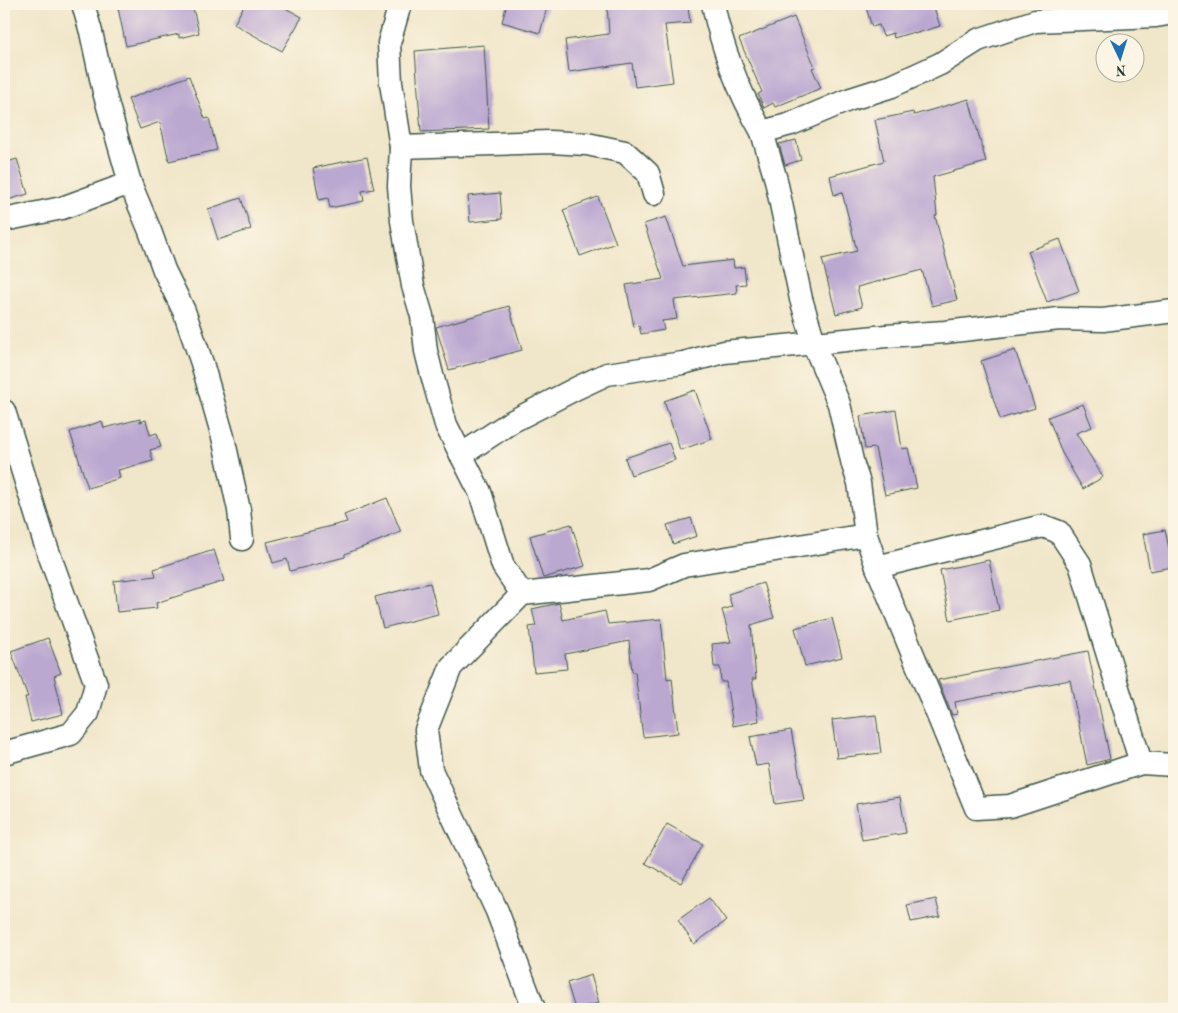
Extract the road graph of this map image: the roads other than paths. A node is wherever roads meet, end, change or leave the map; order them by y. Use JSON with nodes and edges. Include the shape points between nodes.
{"nodes":[{"id":1,"x":83,"y":4,"type":"edge"},
{"id":2,"x":400,"y":4,"type":"edge"},
{"id":3,"x":713,"y":4,"type":"edge"},
{"id":4,"x":1174,"y":13,"type":"edge"},
{"id":5,"x":762,"y":132,"type":"junction"},
{"id":6,"x":401,"y":148,"type":"junction"},
{"id":7,"x":130,"y":183,"type":"junction"},
{"id":8,"x":654,"y":194,"type":"dead end"},
{"id":9,"x":4,"y":220,"type":"edge"},
{"id":10,"x":1174,"y":311,"type":"edge"},
{"id":11,"x":814,"y":343,"type":"junction"},
{"id":12,"x":4,"y":411,"type":"edge"},
{"id":13,"x":461,"y":455,"type":"junction"},
{"id":14,"x":866,"y":535,"type":"junction"},
{"id":15,"x":242,"y":539,"type":"dead end"},
{"id":16,"x":877,"y":567,"type":"junction"},
{"id":17,"x":522,"y":594,"type":"junction"},
{"id":18,"x":4,"y":753,"type":"edge"},
{"id":19,"x":1140,"y":763,"type":"junction"},
{"id":20,"x":1174,"y":764,"type":"edge"},
{"id":21,"x":534,"y":1009,"type":"edge"}],
"edges":[{"from":1,"to":7,"type":"street"},
{"from":2,"to":6,"type":"street","via":[[388,43]]},
{"from":3,"to":5,"type":"street","via":[[722,42],[743,96]]},
{"from":4,"to":5,"type":"street","via":[[1035,21],[978,40],[940,64],[892,86]]},
{"from":5,"to":11,"type":"street"},
{"from":6,"to":8,"type":"street","via":[[550,142],[587,144],[625,152],[648,173]]},
{"from":6,"to":13,"type":"street","via":[[402,221],[413,286],[443,417]]},
{"from":7,"to":9,"type":"street","via":[[62,208]]},
{"from":7,"to":15,"type":"street","via":[[202,362],[223,437]]},
{"from":10,"to":11,"type":"street","via":[[1103,320],[1059,319]]},
{"from":11,"to":13,"type":"street","via":[[724,352],[683,363],[607,374],[511,422]]},
{"from":11,"to":14,"type":"street","via":[[839,404],[859,483]]},
{"from":12,"to":18,"type":"street","via":[[44,540],[96,684],[88,713],[72,734]]},
{"from":13,"to":17,"type":"street","via":[[480,492],[503,566]]},
{"from":14,"to":16,"type":"street"},
{"from":14,"to":17,"type":"street","via":[[684,565],[650,580]]},
{"from":16,"to":19,"type":"street","via":[[976,808],[1010,806]]},
{"from":16,"to":19,"type":"street","via":[[1043,526],[1059,532],[1080,564]]},
{"from":17,"to":21,"type":"street","via":[[451,667],[426,730],[431,770],[497,912]]},
{"from":19,"to":20,"type":"street"}]}
